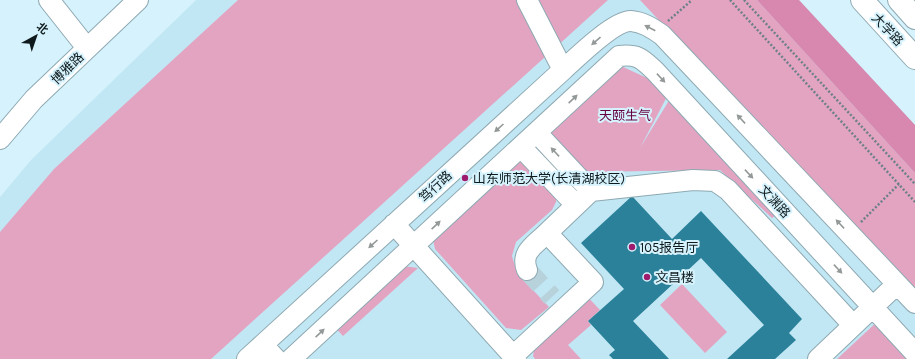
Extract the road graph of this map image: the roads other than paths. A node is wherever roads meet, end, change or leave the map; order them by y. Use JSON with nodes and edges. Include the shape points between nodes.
{"nodes":[{"id":1,"x":49,"y":0,"type":"edge"},
{"id":2,"x":138,"y":0,"type":"edge"},
{"id":3,"x":527,"y":0,"type":"edge"},
{"id":4,"x":862,"y":0,"type":"edge"},
{"id":5,"x":899,"y":0,"type":"edge"},
{"id":6,"x":915,"y":18,"type":"edge"},
{"id":7,"x":87,"y":48,"type":"junction"},
{"id":8,"x":915,"y":58,"type":"edge"},
{"id":9,"x":563,"y":70,"type":"junction"},
{"id":10,"x":534,"y":95,"type":"junction"},
{"id":11,"x":555,"y":116,"type":"junction"},
{"id":12,"x":537,"y":133,"type":"junction"},
{"id":13,"x":0,"y":139,"type":"edge"},
{"id":14,"x":521,"y":147,"type":"junction"},
{"id":15,"x":444,"y":178,"type":"junction"},
{"id":16,"x":591,"y":191,"type":"junction"},
{"id":17,"x":465,"y":199,"type":"junction"},
{"id":18,"x":576,"y":205,"type":"junction"},
{"id":19,"x":394,"y":224,"type":"junction"},
{"id":20,"x":796,"y":225,"type":"junction"},
{"id":21,"x":547,"y":233,"type":"junction"},
{"id":22,"x":775,"y":243,"type":"junction"},
{"id":23,"x":414,"y":246,"type":"junction"},
{"id":24,"x":344,"y":270,"type":"junction"},
{"id":25,"x":527,"y":270,"type":"dead end"},
{"id":26,"x":897,"y":284,"type":"junction"},
{"id":27,"x":366,"y":290,"type":"junction"},
{"id":28,"x":915,"y":303,"type":"edge"},
{"id":29,"x":872,"y":307,"type":"junction"},
{"id":30,"x":854,"y":325,"type":"junction"},
{"id":31,"x":263,"y":345,"type":"junction"},
{"id":32,"x":915,"y":353,"type":"edge"},
{"id":33,"x":514,"y":357,"type":"edge"},
{"id":34,"x":247,"y":359,"type":"edge"},
{"id":35,"x":276,"y":359,"type":"edge"},
{"id":36,"x":292,"y":359,"type":"edge"},
{"id":37,"x":818,"y":359,"type":"edge"}],
"edges":[{"from":1,"to":7,"type":"street"},
{"from":2,"to":7,"type":"street","name":"博雅路"},
{"from":3,"to":9,"type":"street"},
{"from":4,"to":8,"type":"main road","name":"大学路"},
{"from":5,"to":6,"type":"main road"},
{"from":7,"to":13,"type":"street","name":"博雅路","via":[[34,99]]},
{"from":9,"to":10,"type":"street","name":"笃行路"},
{"from":26,"to":9,"type":"street","name":"笃行路","one_way":true,"via":[[656,31],[629,21],[605,33]]},
{"from":10,"to":11,"type":"street"},
{"from":10,"to":15,"type":"street","name":"笃行路","one_way":true},
{"from":11,"to":12,"type":"street"},
{"from":11,"to":20,"type":"street","name":"文渊路","one_way":true,"via":[[619,56],[631,55],[641,58]]},
{"from":12,"to":14,"type":"street"},
{"from":16,"to":12,"type":"street","one_way":true},
{"from":14,"to":17,"type":"street"},
{"from":14,"to":18,"type":"street"},
{"from":15,"to":17,"type":"street"},
{"from":15,"to":19,"type":"street","name":"笃行路"},
{"from":16,"to":18,"type":"street"},
{"from":16,"to":22,"type":"street","via":[[693,180],[715,181],[728,190]]},
{"from":23,"to":17,"type":"street","one_way":true},
{"from":18,"to":21,"type":"street"},
{"from":19,"to":23,"type":"street"},
{"from":19,"to":24,"type":"street","name":"笃行路","one_way":true},
{"from":20,"to":22,"type":"street"},
{"from":20,"to":29,"type":"street","name":"文渊路","one_way":true},
{"from":21,"to":25,"type":"street","via":[[526,254],[524,262]]},
{"from":21,"to":33,"type":"street","via":[[593,282]]},
{"from":22,"to":30,"type":"street"},
{"from":23,"to":27,"type":"street"},
{"from":23,"to":33,"type":"street"},
{"from":24,"to":27,"type":"street"},
{"from":24,"to":31,"type":"street","name":"笃行路"},
{"from":26,"to":28,"type":"street"},
{"from":26,"to":29,"type":"street"},
{"from":36,"to":27,"type":"street","one_way":true},
{"from":29,"to":30,"type":"street"},
{"from":29,"to":32,"type":"street","name":"文渊路"},
{"from":30,"to":37,"type":"street"},
{"from":31,"to":34,"type":"street","name":"笃行路"},
{"from":31,"to":35,"type":"street"}]}
